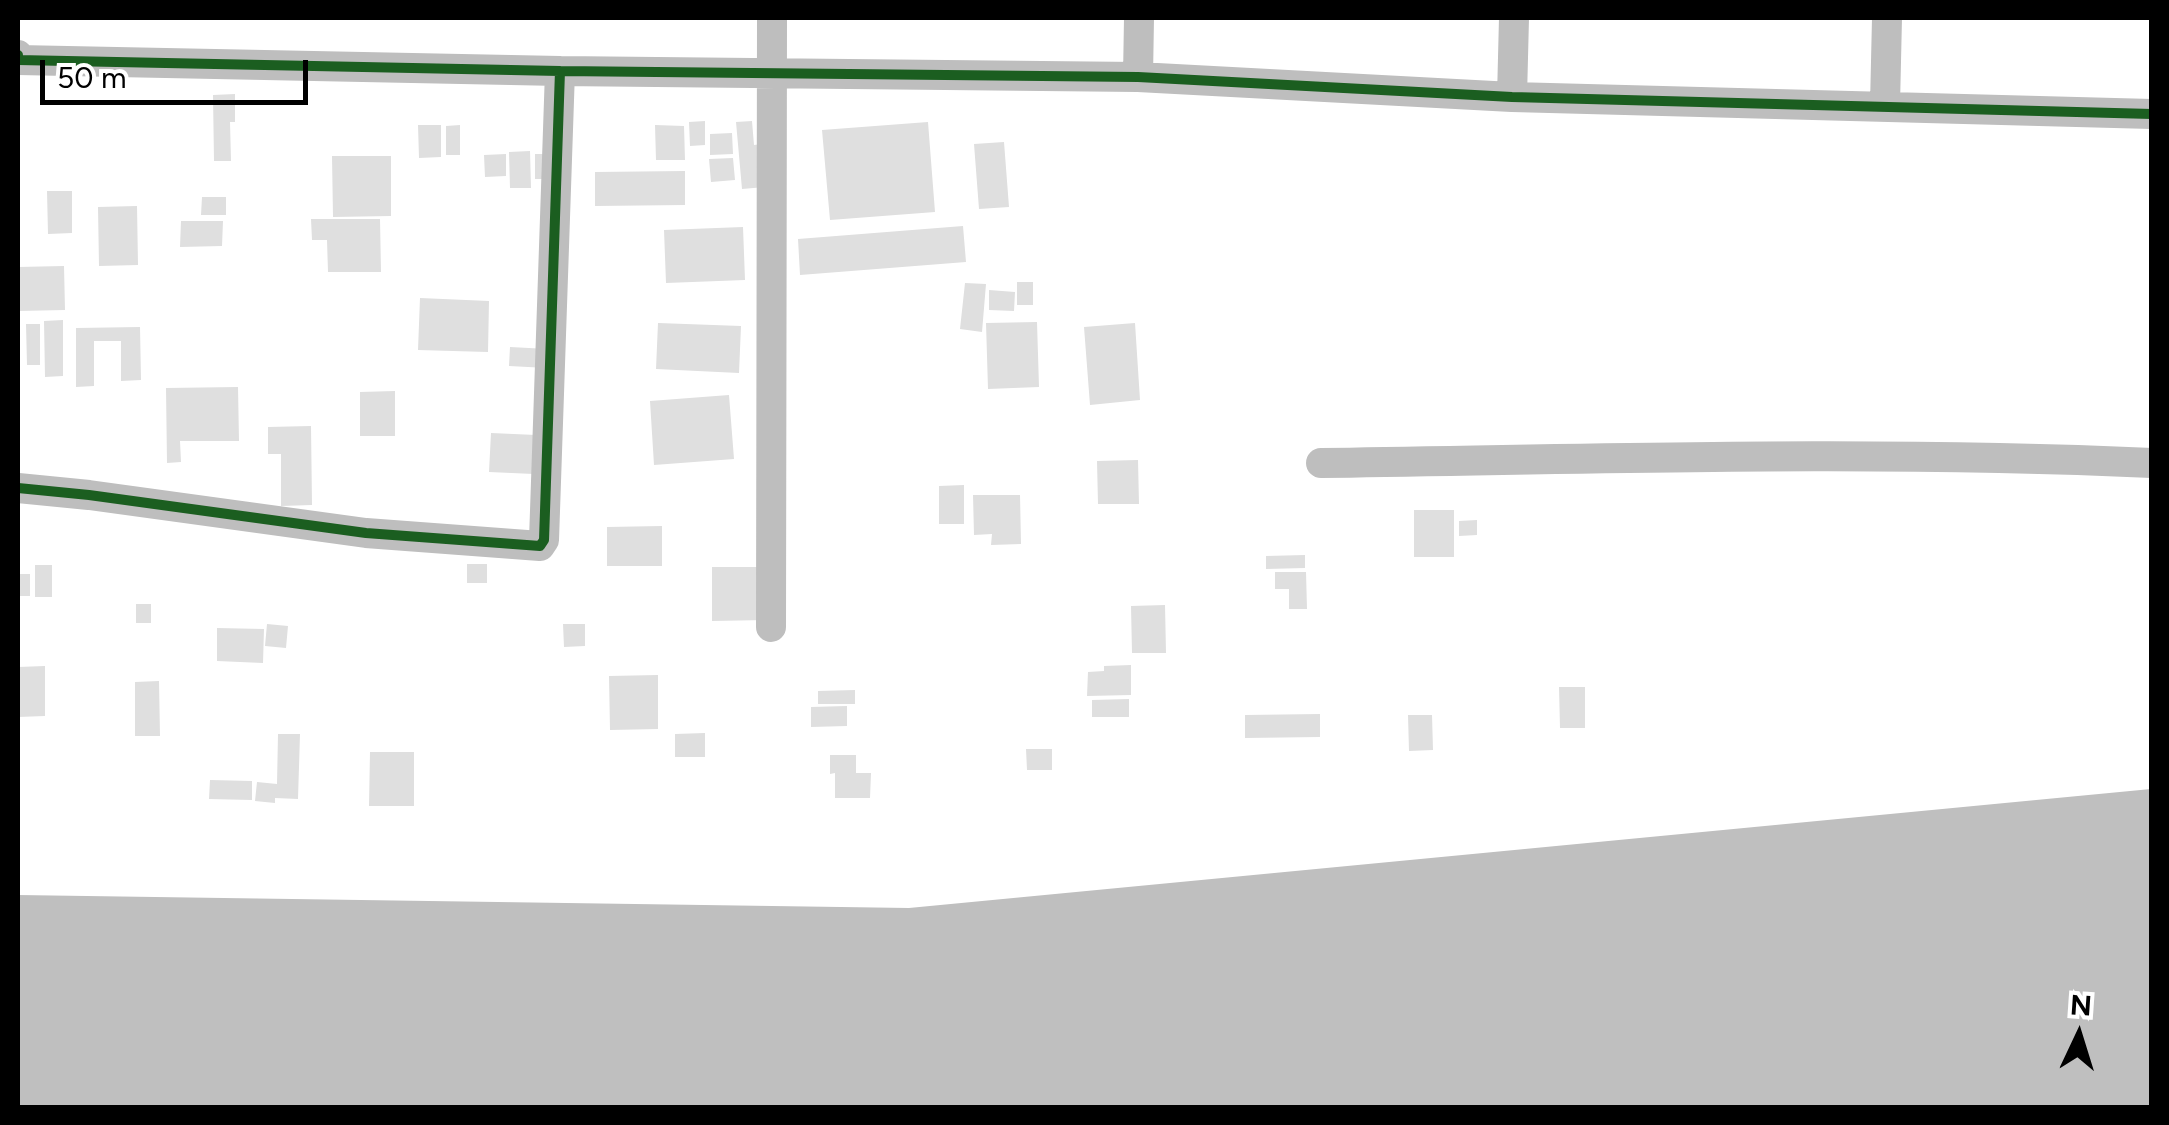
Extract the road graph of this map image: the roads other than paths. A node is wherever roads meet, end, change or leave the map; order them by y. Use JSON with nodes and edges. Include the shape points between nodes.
{"nodes":[{"id":1,"x":772,"y":18,"type":"edge"},
{"id":2,"x":1139,"y":18,"type":"edge"},
{"id":3,"x":1514,"y":18,"type":"edge"},
{"id":4,"x":1887,"y":18,"type":"edge"},
{"id":5,"x":18,"y":55,"type":"edge"},
{"id":6,"x":560,"y":71,"type":"junction"},
{"id":7,"x":772,"y":73,"type":"junction"},
{"id":8,"x":1138,"y":77,"type":"junction"},
{"id":9,"x":1512,"y":97,"type":"junction"},
{"id":10,"x":1885,"y":105,"type":"junction"},
{"id":11,"x":2152,"y":114,"type":"edge"},
{"id":12,"x":1321,"y":463,"type":"dead end"},
{"id":13,"x":2152,"y":463,"type":"edge"},
{"id":14,"x":18,"y":488,"type":"edge"},
{"id":15,"x":771,"y":627,"type":"dead end"}],
"edges":[{"from":1,"to":7,"type":"street"},
{"from":2,"to":8,"type":"street"},
{"from":3,"to":9,"type":"street"},
{"from":4,"to":10,"type":"street"},
{"from":5,"to":6,"type":"street"},
{"from":6,"to":7,"type":"street"},
{"from":6,"to":14,"type":"street","via":[[540,546],[366,533]]},
{"from":7,"to":8,"type":"street"},
{"from":7,"to":15,"type":"street"},
{"from":8,"to":9,"type":"street"},
{"from":9,"to":10,"type":"street"},
{"from":10,"to":11,"type":"street"},
{"from":12,"to":13,"type":"street"}]}
